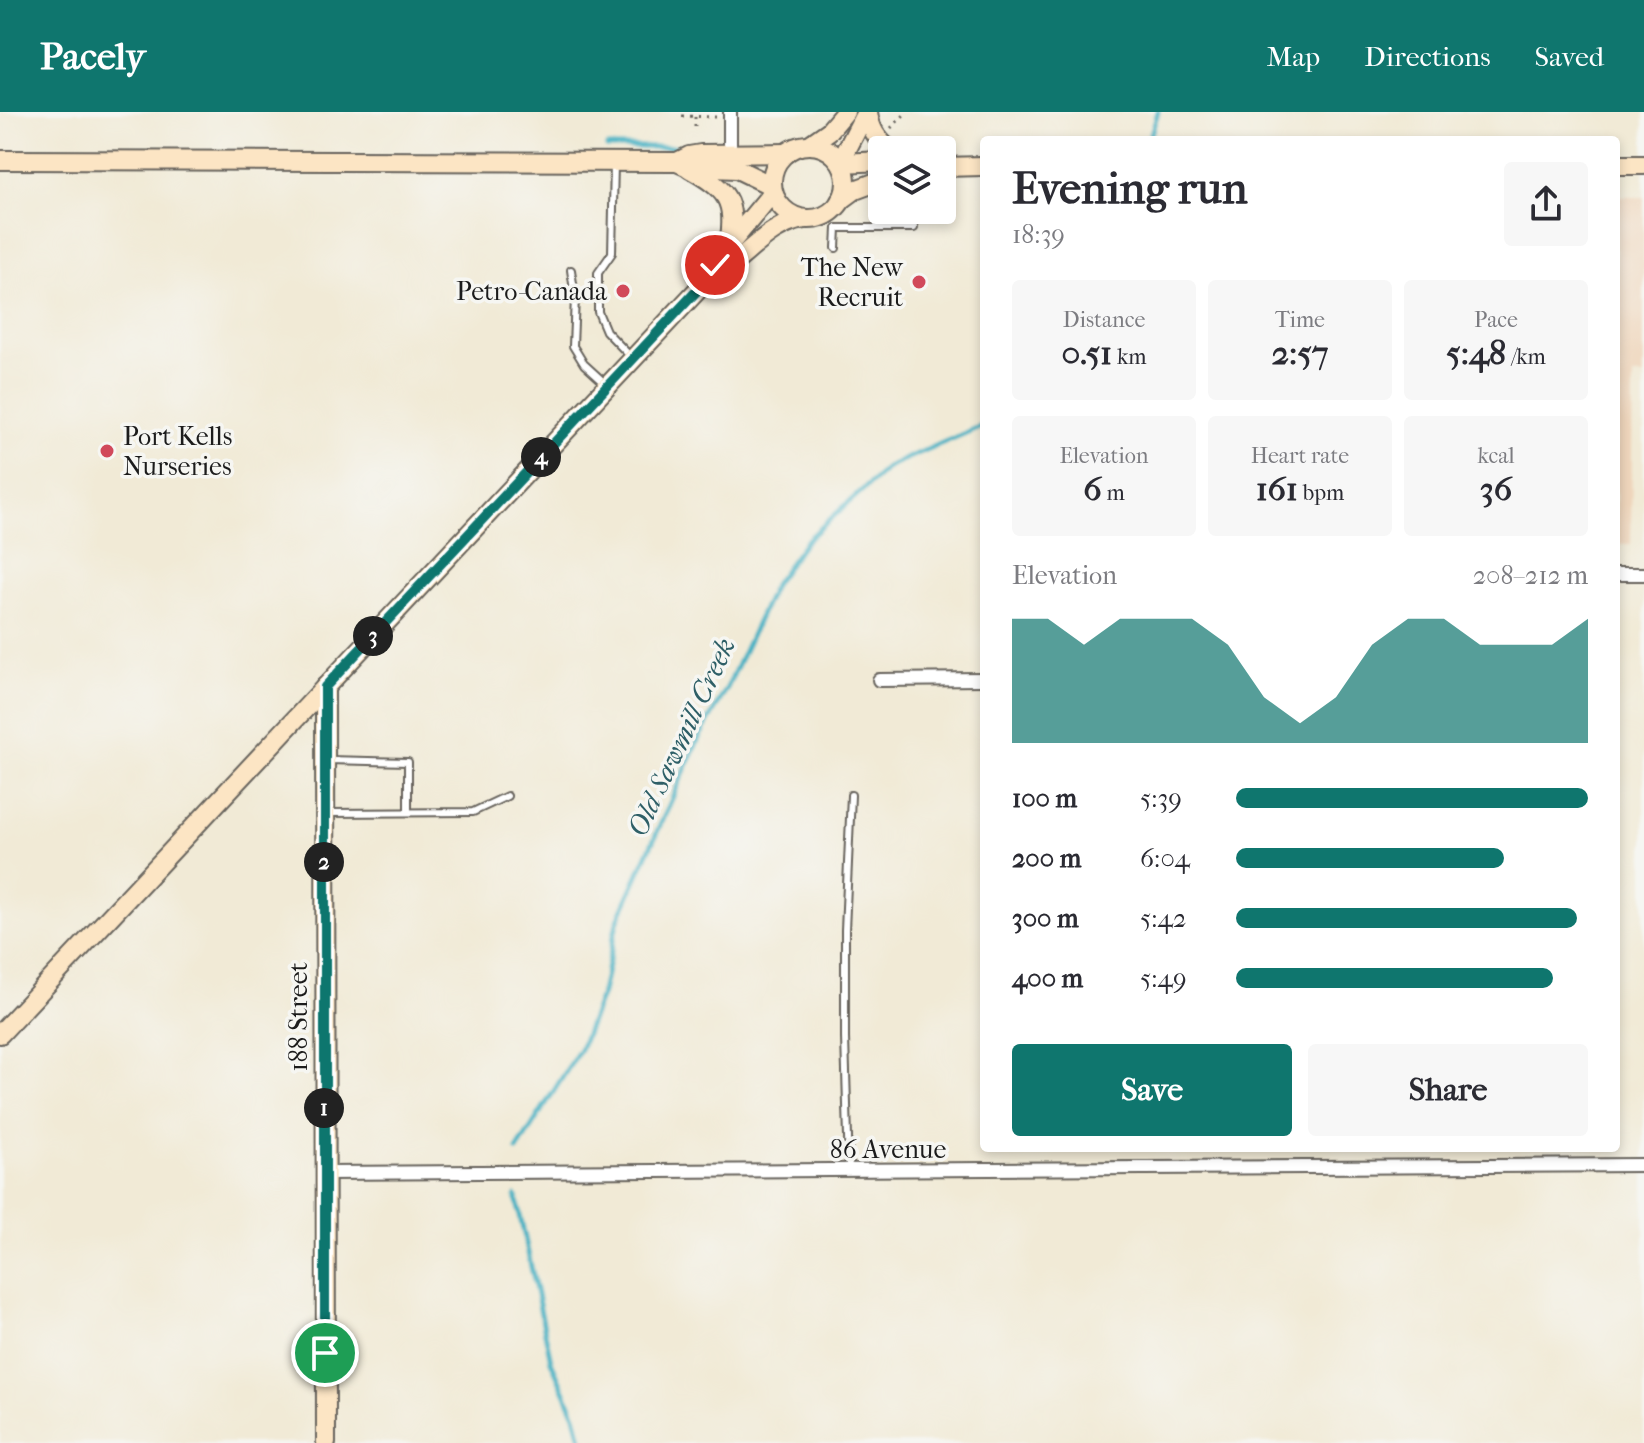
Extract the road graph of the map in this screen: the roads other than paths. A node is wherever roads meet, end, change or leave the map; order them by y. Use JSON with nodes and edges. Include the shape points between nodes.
{"nodes":[{"id":1,"x":845,"y":112,"type":"edge"},
{"id":2,"x":867,"y":112,"type":"edge"},
{"id":3,"x":725,"y":115,"type":"edge"},
{"id":4,"x":876,"y":136,"type":"edge"},
{"id":5,"x":809,"y":145,"type":"junction"},
{"id":6,"x":786,"y":153,"type":"junction"},
{"id":7,"x":730,"y":154,"type":"junction"},
{"id":8,"x":0,"y":160,"type":"edge"},
{"id":9,"x":868,"y":161,"type":"edge"},
{"id":10,"x":614,"y":162,"type":"junction"},
{"id":11,"x":841,"y":162,"type":"junction"},
{"id":12,"x":683,"y":165,"type":"junction"},
{"id":13,"x":1620,"y":165,"type":"edge"},
{"id":14,"x":1644,"y":165,"type":"edge"},
{"id":15,"x":980,"y":166,"type":"edge"},
{"id":16,"x":956,"y":167,"type":"edge"},
{"id":17,"x":868,"y":185,"type":"edge"},
{"id":18,"x":772,"y":189,"type":"junction"},
{"id":19,"x":840,"y":201,"type":"junction"},
{"id":20,"x":807,"y":219,"type":"junction"},
{"id":21,"x":914,"y":224,"type":"edge"},
{"id":22,"x":729,"y":245,"type":"junction"},
{"id":23,"x":836,"y":248,"type":"dead end"},
{"id":24,"x":571,"y":270,"type":"dead end"},
{"id":25,"x":707,"y":280,"type":"junction"},
{"id":26,"x":633,"y":358,"type":"junction"},
{"id":27,"x":607,"y":386,"type":"junction"},
{"id":28,"x":1620,"y":574,"type":"edge"},
{"id":29,"x":1644,"y":574,"type":"edge"},
{"id":30,"x":980,"y":679,"type":"edge"},
{"id":31,"x":879,"y":680,"type":"dead end"},
{"id":32,"x":325,"y":687,"type":"junction"},
{"id":33,"x":324,"y":760,"type":"junction"},
{"id":34,"x":851,"y":795,"type":"dead end"},
{"id":35,"x":507,"y":796,"type":"dead end"},
{"id":36,"x":408,"y":812,"type":"junction"},
{"id":37,"x":324,"y":813,"type":"junction"},
{"id":38,"x":0,"y":1034,"type":"edge"},
{"id":39,"x":1644,"y":1165,"type":"edge"},
{"id":40,"x":849,"y":1171,"type":"junction"},
{"id":41,"x":324,"y":1173,"type":"junction"},
{"id":42,"x":326,"y":1443,"type":"edge"}],
"edges":[{"from":1,"to":5,"type":"main road"},
{"from":2,"to":4,"type":"main road"},
{"from":2,"to":11,"type":"main road"},
{"from":3,"to":7,"type":"street"},
{"from":5,"to":6,"type":"main road"},
{"from":5,"to":11,"type":"main road","via":[[830,151]]},
{"from":6,"to":7,"type":"main road"},
{"from":6,"to":18,"type":"main road","via":[[775,167]]},
{"from":7,"to":12,"type":"main road","via":[[689,156]]},
{"from":8,"to":10,"type":"main road"},
{"from":9,"to":11,"type":"main road"},
{"from":10,"to":12,"type":"main road"},
{"from":10,"to":26,"type":"lane","via":[[612,253],[598,273],[598,312],[606,331]]},
{"from":11,"to":19,"type":"main road","via":[[846,185]]},
{"from":12,"to":18,"type":"main road","via":[[737,169]]},
{"from":12,"to":22,"type":"main road","via":[[715,183],[731,204]]},
{"from":13,"to":14,"type":"main road"},
{"from":15,"to":16,"type":"main road"},
{"from":17,"to":19,"type":"main road"},
{"from":18,"to":20,"type":"main road","via":[[785,211]]},
{"from":18,"to":22,"type":"main road"},
{"from":19,"to":20,"type":"main road","via":[[826,215]]},
{"from":20,"to":25,"type":"main road","via":[[789,221]]},
{"from":21,"to":23,"type":"lane","via":[[914,228],[837,228]]},
{"from":22,"to":25,"type":"main road"},
{"from":24,"to":27,"type":"lane","via":[[573,346]]},
{"from":25,"to":26,"type":"main road"},
{"from":26,"to":27,"type":"main road"},
{"from":27,"to":32,"type":"main road"},
{"from":28,"to":29,"type":"street"},
{"from":30,"to":31,"type":"street"},
{"from":32,"to":33,"type":"main road","name":"188 Street"},
{"from":32,"to":38,"type":"main road"},
{"from":33,"to":36,"type":"lane","via":[[408,762]]},
{"from":33,"to":37,"type":"main road","name":"188 Street"},
{"from":34,"to":40,"type":"lane","via":[[845,930]]},
{"from":35,"to":36,"type":"lane","via":[[473,812]]},
{"from":36,"to":37,"type":"lane"},
{"from":37,"to":41,"type":"main road","name":"188 Street"},
{"from":39,"to":40,"type":"street","name":"86 Avenue"},
{"from":40,"to":41,"type":"street","name":"86 Avenue"},
{"from":41,"to":42,"type":"main road","name":"188 Street"}]}
